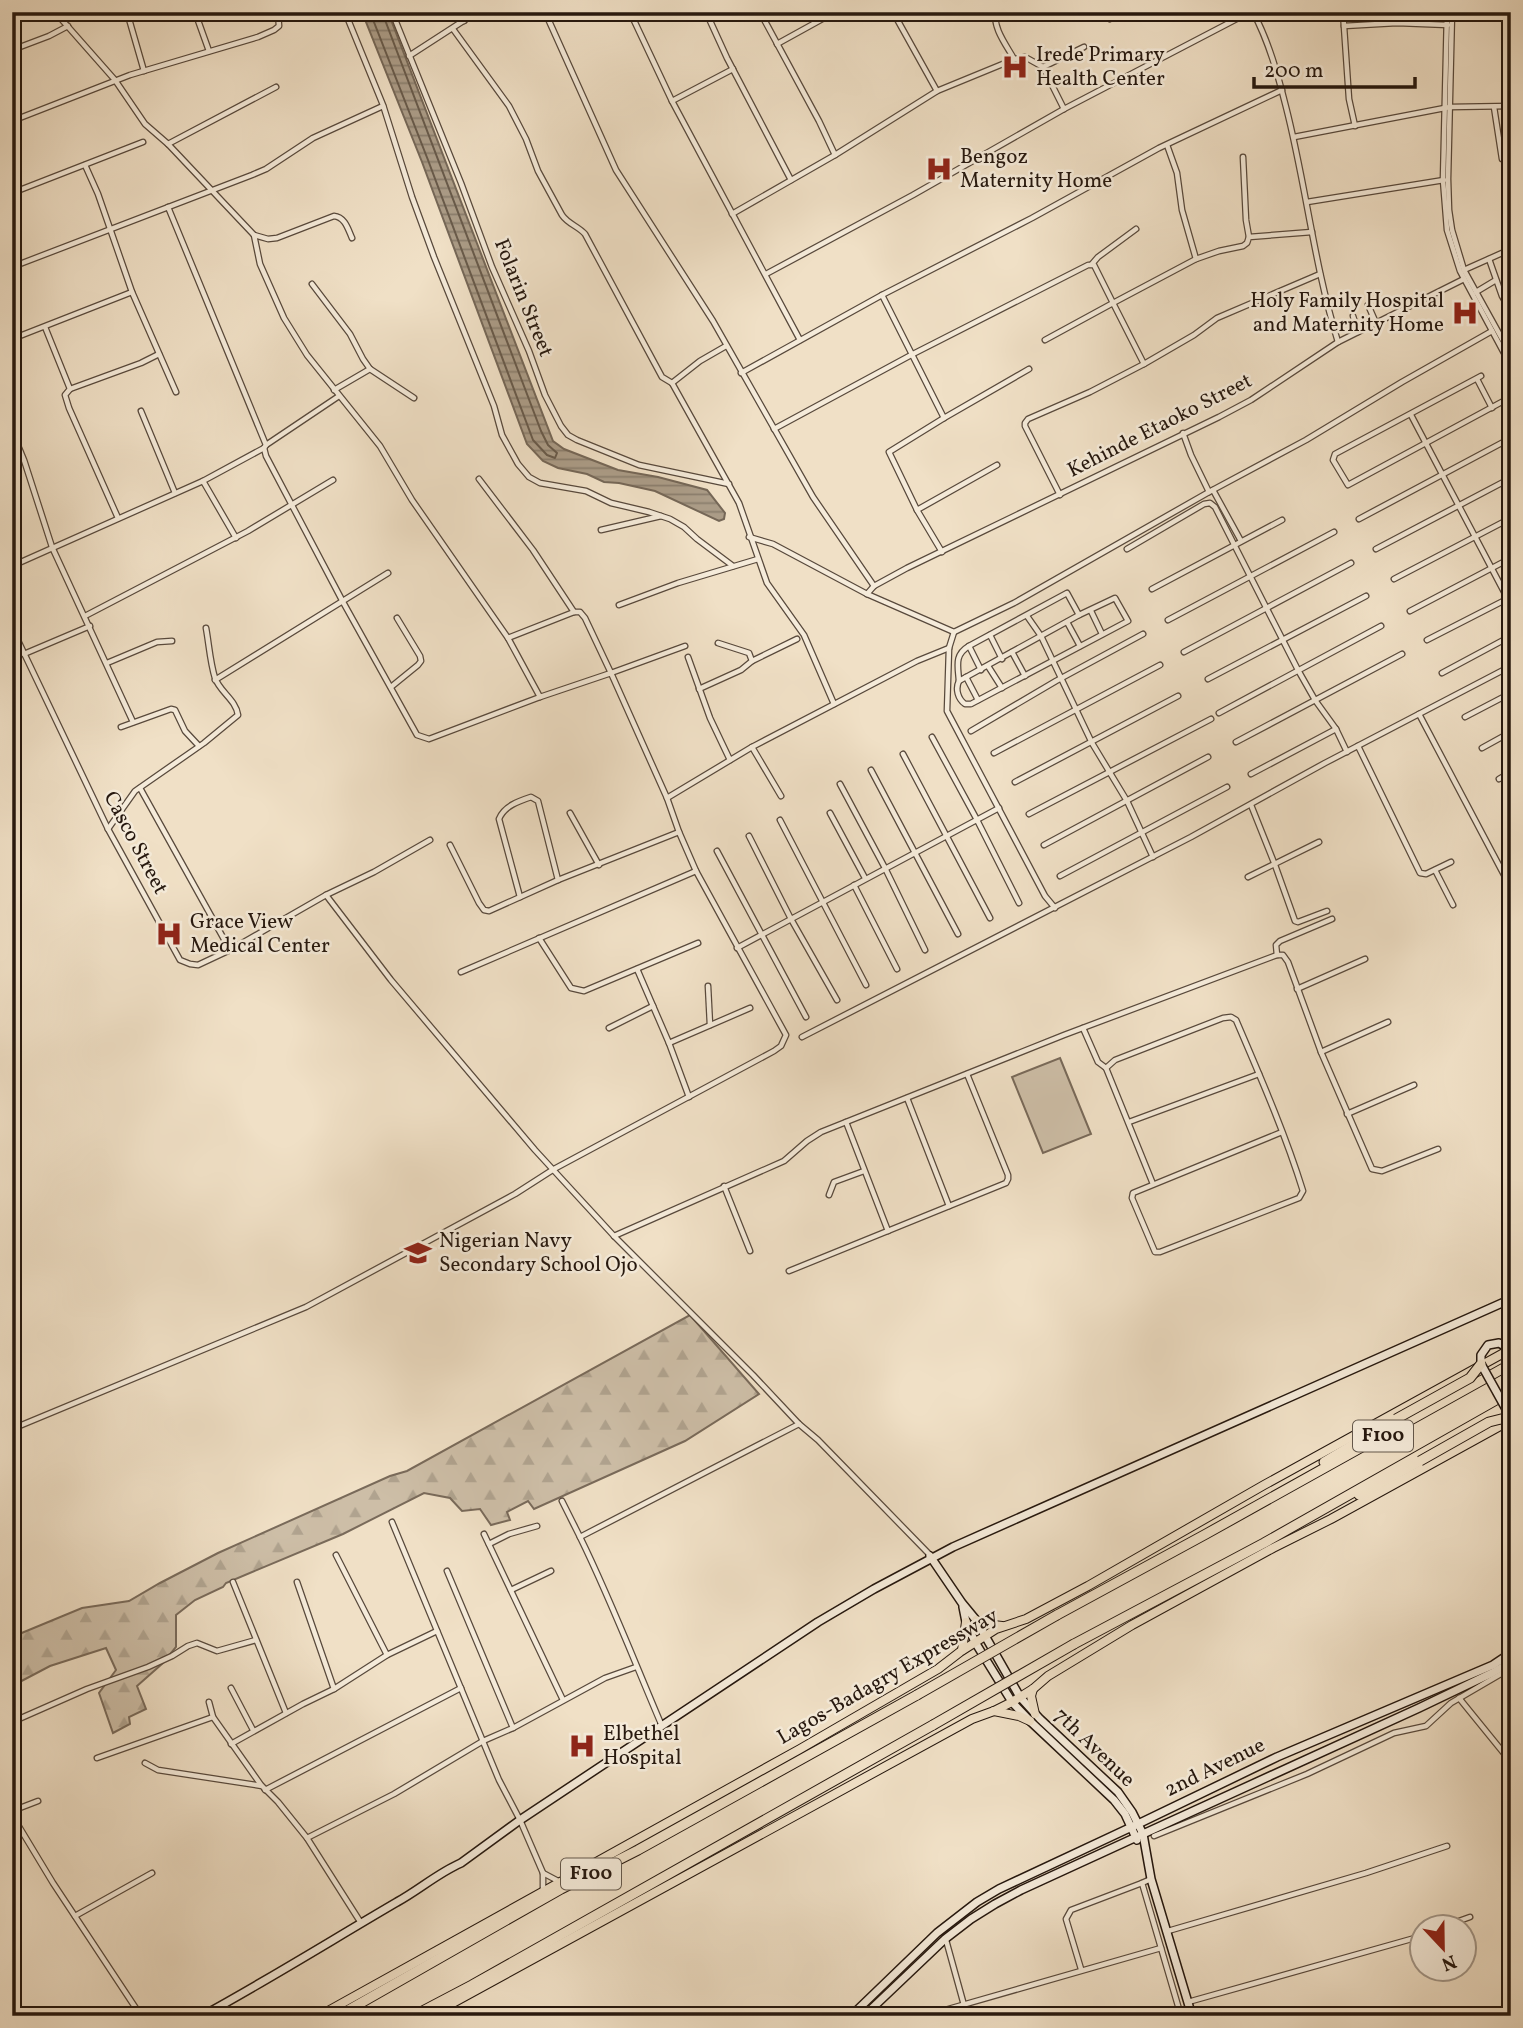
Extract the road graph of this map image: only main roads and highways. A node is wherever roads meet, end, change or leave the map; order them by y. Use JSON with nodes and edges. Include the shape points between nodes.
{"nodes":[{"id":1,"x":1511,"y":1297,"type":"edge"},
{"id":2,"x":1511,"y":1349,"type":"edge"},
{"id":3,"x":1481,"y":1364,"type":"junction"},
{"id":4,"x":1511,"y":1364,"type":"edge"},
{"id":5,"x":1511,"y":1403,"type":"edge"},
{"id":6,"x":1511,"y":1419,"type":"edge"},
{"id":7,"x":1255,"y":1506,"type":"junction"},
{"id":8,"x":1264,"y":1543,"type":"junction"},
{"id":9,"x":931,"y":1557,"type":"junction"},
{"id":10,"x":962,"y":1603,"type":"junction"},
{"id":11,"x":976,"y":1619,"type":"junction"},
{"id":12,"x":966,"y":1622,"type":"junction"},
{"id":13,"x":1002,"y":1626,"type":"junction"},
{"id":14,"x":985,"y":1636,"type":"junction"},
{"id":15,"x":975,"y":1642,"type":"junction"},
{"id":16,"x":962,"y":1650,"type":"junction"},
{"id":17,"x":1511,"y":1653,"type":"edge"},
{"id":18,"x":1511,"y":1662,"type":"edge"},
{"id":19,"x":1032,"y":1689,"type":"junction"},
{"id":20,"x":1016,"y":1700,"type":"junction"},
{"id":21,"x":994,"y":1711,"type":"junction"},
{"id":22,"x":1032,"y":1718,"type":"junction"},
{"id":23,"x":1134,"y":1826,"type":"junction"},
{"id":24,"x":1139,"y":1836,"type":"junction"},
{"id":25,"x":202,"y":2016,"type":"edge"},
{"id":26,"x":319,"y":2016,"type":"edge"},
{"id":27,"x":338,"y":2016,"type":"edge"},
{"id":28,"x":413,"y":2016,"type":"edge"},
{"id":29,"x":429,"y":2016,"type":"edge"},
{"id":30,"x":850,"y":2016,"type":"edge"},
{"id":31,"x":863,"y":2016,"type":"edge"},
{"id":32,"x":1192,"y":2016,"type":"edge"}],
"edges":[{"from":1,"to":9,"type":"main road"},
{"from":2,"to":3,"type":"main road","via":[[1499,1343],[1488,1345]]},
{"from":2,"to":13,"type":"main road","name":"Lagos-Badagry Expressway","via":[[1088,1586],[1026,1619]]},
{"from":3,"to":6,"type":"main road","bridge":true},
{"from":3,"to":7,"type":"highway","bridge":true,"via":[[1474,1375]]},
{"from":4,"to":7,"type":"highway","name":"Lagos-Badagry Expressway","number":"F100"},
{"from":5,"to":8,"type":"highway","number":"F100"},
{"from":6,"to":8,"type":"highway","bridge":true,"via":[[1489,1422]]},
{"from":6,"to":19,"type":"main road","via":[[1132,1625]]},
{"from":7,"to":27,"type":"highway","name":"Lagos-Badagry Expressway","number":"F100","bridge":true},
{"from":8,"to":28,"type":"highway","number":"F100","bridge":true,"via":[[1074,1644]]},
{"from":9,"to":10,"type":"main road"},
{"from":9,"to":25,"type":"main road","via":[[818,1622],[519,1819],[461,1863]]},
{"from":10,"to":11,"type":"main road"},
{"from":10,"to":12,"type":"main road"},
{"from":11,"to":13,"type":"main road"},
{"from":11,"to":14,"type":"main road"},
{"from":12,"to":15,"type":"main road"},
{"from":12,"to":16,"type":"main road"},
{"from":13,"to":14,"type":"main road","name":"Lagos-Badagry Expressway"},
{"from":14,"to":15,"type":"main road","name":"Lagos-Badagry Expressway"},
{"from":14,"to":20,"type":"main road"},
{"from":15,"to":16,"type":"main road","name":"Lagos-Badagry Expressway"},
{"from":15,"to":20,"type":"main road"},
{"from":16,"to":26,"type":"main road","name":"Lagos-Badagry Expressway","via":[[938,1669],[800,1749]]},
{"from":17,"to":23,"type":"main road","name":"2nd Avenue"},
{"from":18,"to":24,"type":"main road","name":"2nd Avenue"},
{"from":19,"to":20,"type":"main road"},
{"from":19,"to":22,"type":"main road"},
{"from":20,"to":21,"type":"main road"},
{"from":20,"to":22,"type":"main road","name":"7th Avenue"},
{"from":21,"to":22,"type":"main road"},
{"from":21,"to":29,"type":"main road"},
{"from":22,"to":23,"type":"main road","name":"7th Avenue","via":[[1118,1792],[1132,1812]]},
{"from":23,"to":24,"type":"main road","name":"7th Avenue"},
{"from":23,"to":30,"type":"main road","name":"2nd Avenue","via":[[977,1902],[937,1933]]},
{"from":24,"to":31,"type":"main road","name":"2nd Avenue","via":[[1021,1890],[971,1919]]},
{"from":24,"to":32,"type":"main road","name":"7th Avenue"}]}
